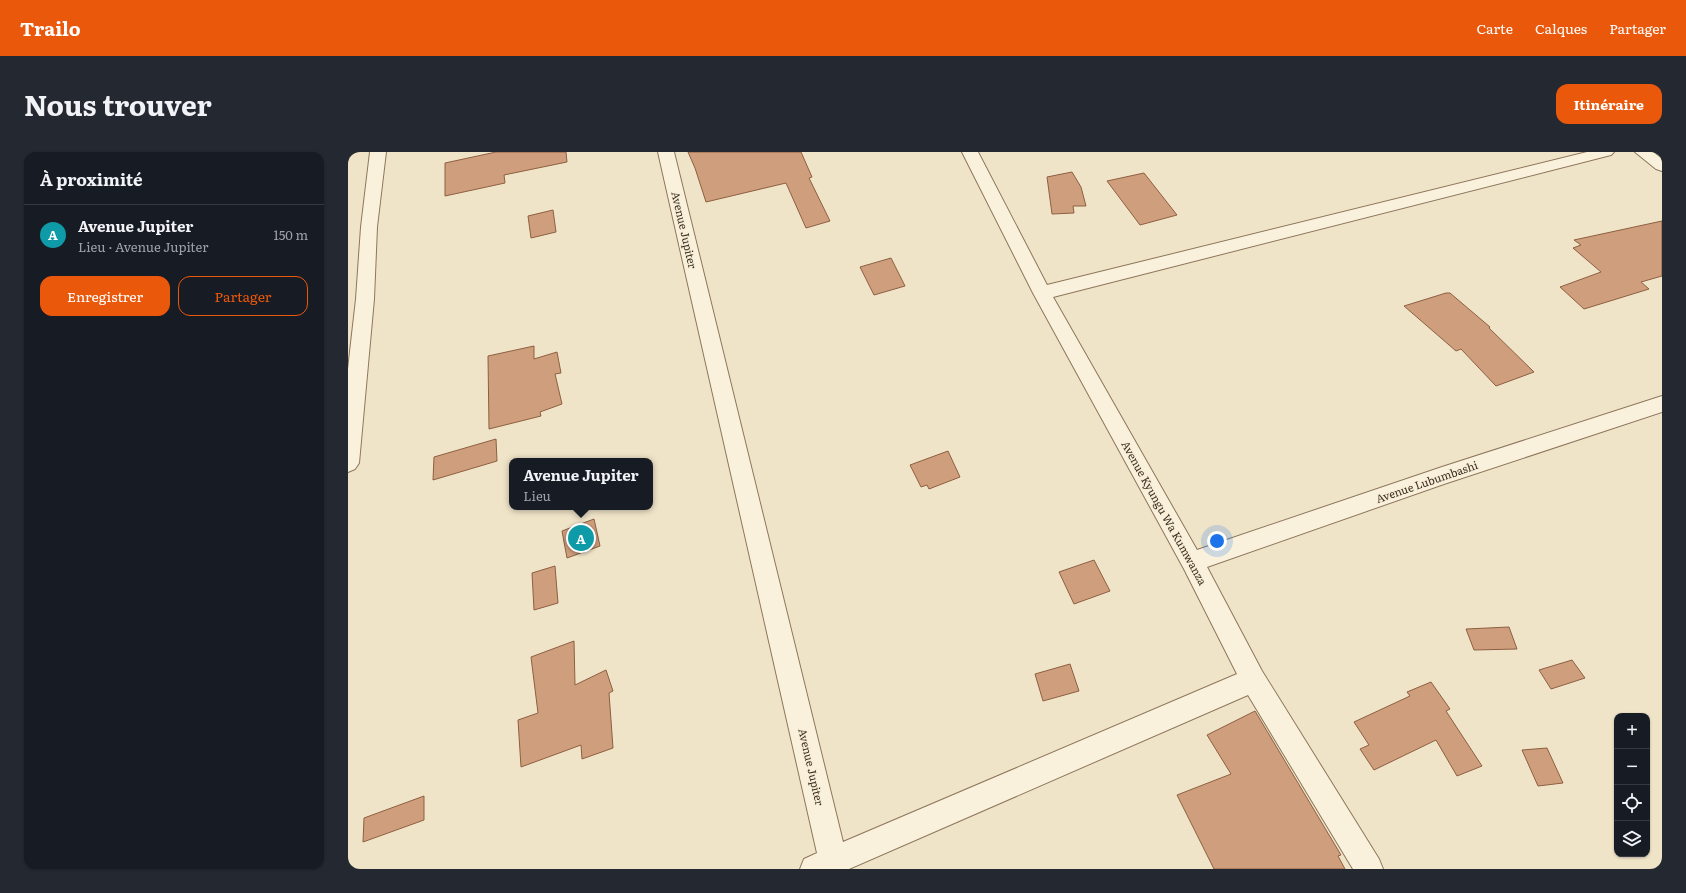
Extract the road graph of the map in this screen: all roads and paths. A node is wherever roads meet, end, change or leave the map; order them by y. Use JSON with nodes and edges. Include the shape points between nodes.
{"nodes":[{"id":1,"x":378,"y":152,"type":"edge"},
{"id":2,"x":666,"y":152,"type":"edge"},
{"id":3,"x":970,"y":152,"type":"edge"},
{"id":4,"x":1606,"y":152,"type":"edge"},
{"id":5,"x":1643,"y":152,"type":"edge"},
{"id":6,"x":1662,"y":166,"type":"edge"},
{"id":7,"x":1042,"y":292,"type":"junction"},
{"id":8,"x":352,"y":381,"type":"edge"},
{"id":9,"x":1662,"y":404,"type":"edge"},
{"id":10,"x":348,"y":463,"type":"edge"},
{"id":11,"x":1192,"y":562,"type":"junction"},
{"id":12,"x":1253,"y":680,"type":"junction"},
{"id":13,"x":827,"y":866,"type":"edge"},
{"id":14,"x":1369,"y":869,"type":"edge"}],
"edges":[{"from":1,"to":8,"type":"street","via":[[369,227],[365,298]]},
{"from":2,"to":13,"type":"street","name":"Avenue Jupiter"},
{"from":3,"to":7,"type":"street","name":"Avenue Kyungu Wa Kumwanza"},
{"from":4,"to":7,"type":"street"},
{"from":5,"to":6,"type":"street"},
{"from":7,"to":11,"type":"street","name":"Avenue Kyungu Wa Kumwanza"},
{"from":8,"to":10,"type":"street"},
{"from":9,"to":11,"type":"street","name":"Avenue Lubumbashi"},
{"from":11,"to":12,"type":"street","name":"Avenue Kyungu Wa Kumwanza"},
{"from":12,"to":13,"type":"street"},
{"from":12,"to":14,"type":"street","name":"Avenue Kyungu Wa Kumwanza"}]}
